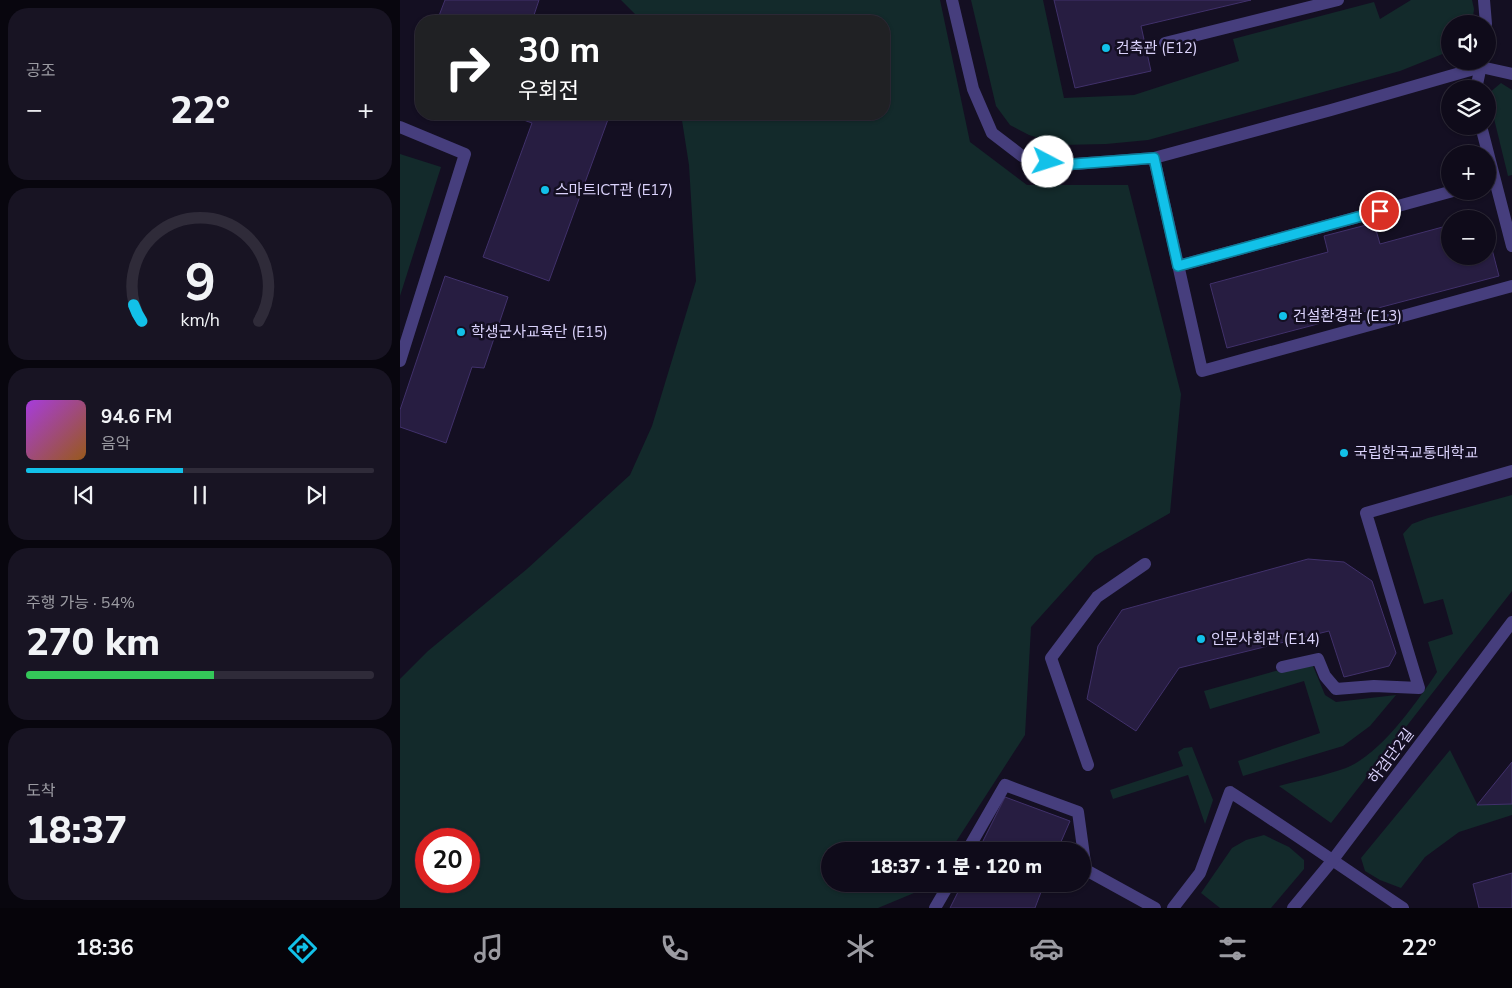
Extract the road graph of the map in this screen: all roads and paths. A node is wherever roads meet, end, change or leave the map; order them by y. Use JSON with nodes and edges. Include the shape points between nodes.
{"nodes":[{"id":1,"x":952,"y":0,"type":"edge"},
{"id":2,"x":1338,"y":0,"type":"edge"},
{"id":3,"x":1484,"y":0,"type":"edge"},
{"id":4,"x":1485,"y":15,"type":"edge"},
{"id":5,"x":1165,"y":43,"type":"dead end"},
{"id":6,"x":1496,"y":69,"type":"edge"},
{"id":7,"x":1461,"y":70,"type":"edge"},
{"id":8,"x":1512,"y":74,"type":"edge"},
{"id":9,"x":400,"y":127,"type":"edge"},
{"id":10,"x":1154,"y":158,"type":"junction"},
{"id":11,"x":1441,"y":194,"type":"edge"},
{"id":12,"x":1496,"y":196,"type":"edge"},
{"id":13,"x":1512,"y":246,"type":"edge"},
{"id":14,"x":1178,"y":266,"type":"junction"},
{"id":15,"x":1512,"y":286,"type":"edge"},
{"id":16,"x":400,"y":361,"type":"edge"},
{"id":17,"x":1512,"y":471,"type":"edge"},
{"id":18,"x":1145,"y":564,"type":"dead end"},
{"id":19,"x":1512,"y":622,"type":"edge"},
{"id":20,"x":1282,"y":667,"type":"dead end"},
{"id":21,"x":1088,"y":765,"type":"dead end"},
{"id":22,"x":972,"y":842,"type":"edge"},
{"id":23,"x":1082,"y":842,"type":"edge"},
{"id":24,"x":1332,"y":861,"type":"junction"},
{"id":25,"x":1091,"y":873,"type":"edge"},
{"id":26,"x":944,"y":892,"type":"edge"},
{"id":27,"x":935,"y":908,"type":"edge"},
{"id":28,"x":1155,"y":908,"type":"edge"},
{"id":29,"x":1173,"y":908,"type":"edge"},
{"id":30,"x":1293,"y":908,"type":"edge"},
{"id":31,"x":1403,"y":908,"type":"edge"}],
"edges":[{"from":1,"to":10,"type":"lane","via":[[973,89],[992,133],[1022,156],[1061,165]]},
{"from":2,"to":5,"type":"lane"},
{"from":3,"to":4,"type":"lane"},
{"from":6,"to":8,"type":"lane"},
{"from":7,"to":10,"type":"lane","via":[[1331,110]]},
{"from":9,"to":16,"type":"lane","via":[[464,154]]},
{"from":10,"to":14,"type":"lane"},
{"from":11,"to":14,"type":"lane"},
{"from":12,"to":13,"type":"lane"},
{"from":14,"to":15,"type":"lane","via":[[1202,371]]},
{"from":17,"to":20,"type":"lane","via":[[1366,513],[1418,688],[1374,686],[1336,689],[1318,659]]},
{"from":18,"to":21,"type":"lane","via":[[1097,596],[1051,658]]},
{"from":19,"to":24,"type":"lane","name":"하검단2길"},
{"from":22,"to":23,"type":"lane","via":[[1005,785],[1078,812]]},
{"from":24,"to":29,"type":"lane","via":[[1230,792],[1200,873]]},
{"from":24,"to":30,"type":"lane","name":"하검단2길"},
{"from":24,"to":31,"type":"lane"},
{"from":25,"to":28,"type":"lane"},
{"from":26,"to":27,"type":"lane"}]}
